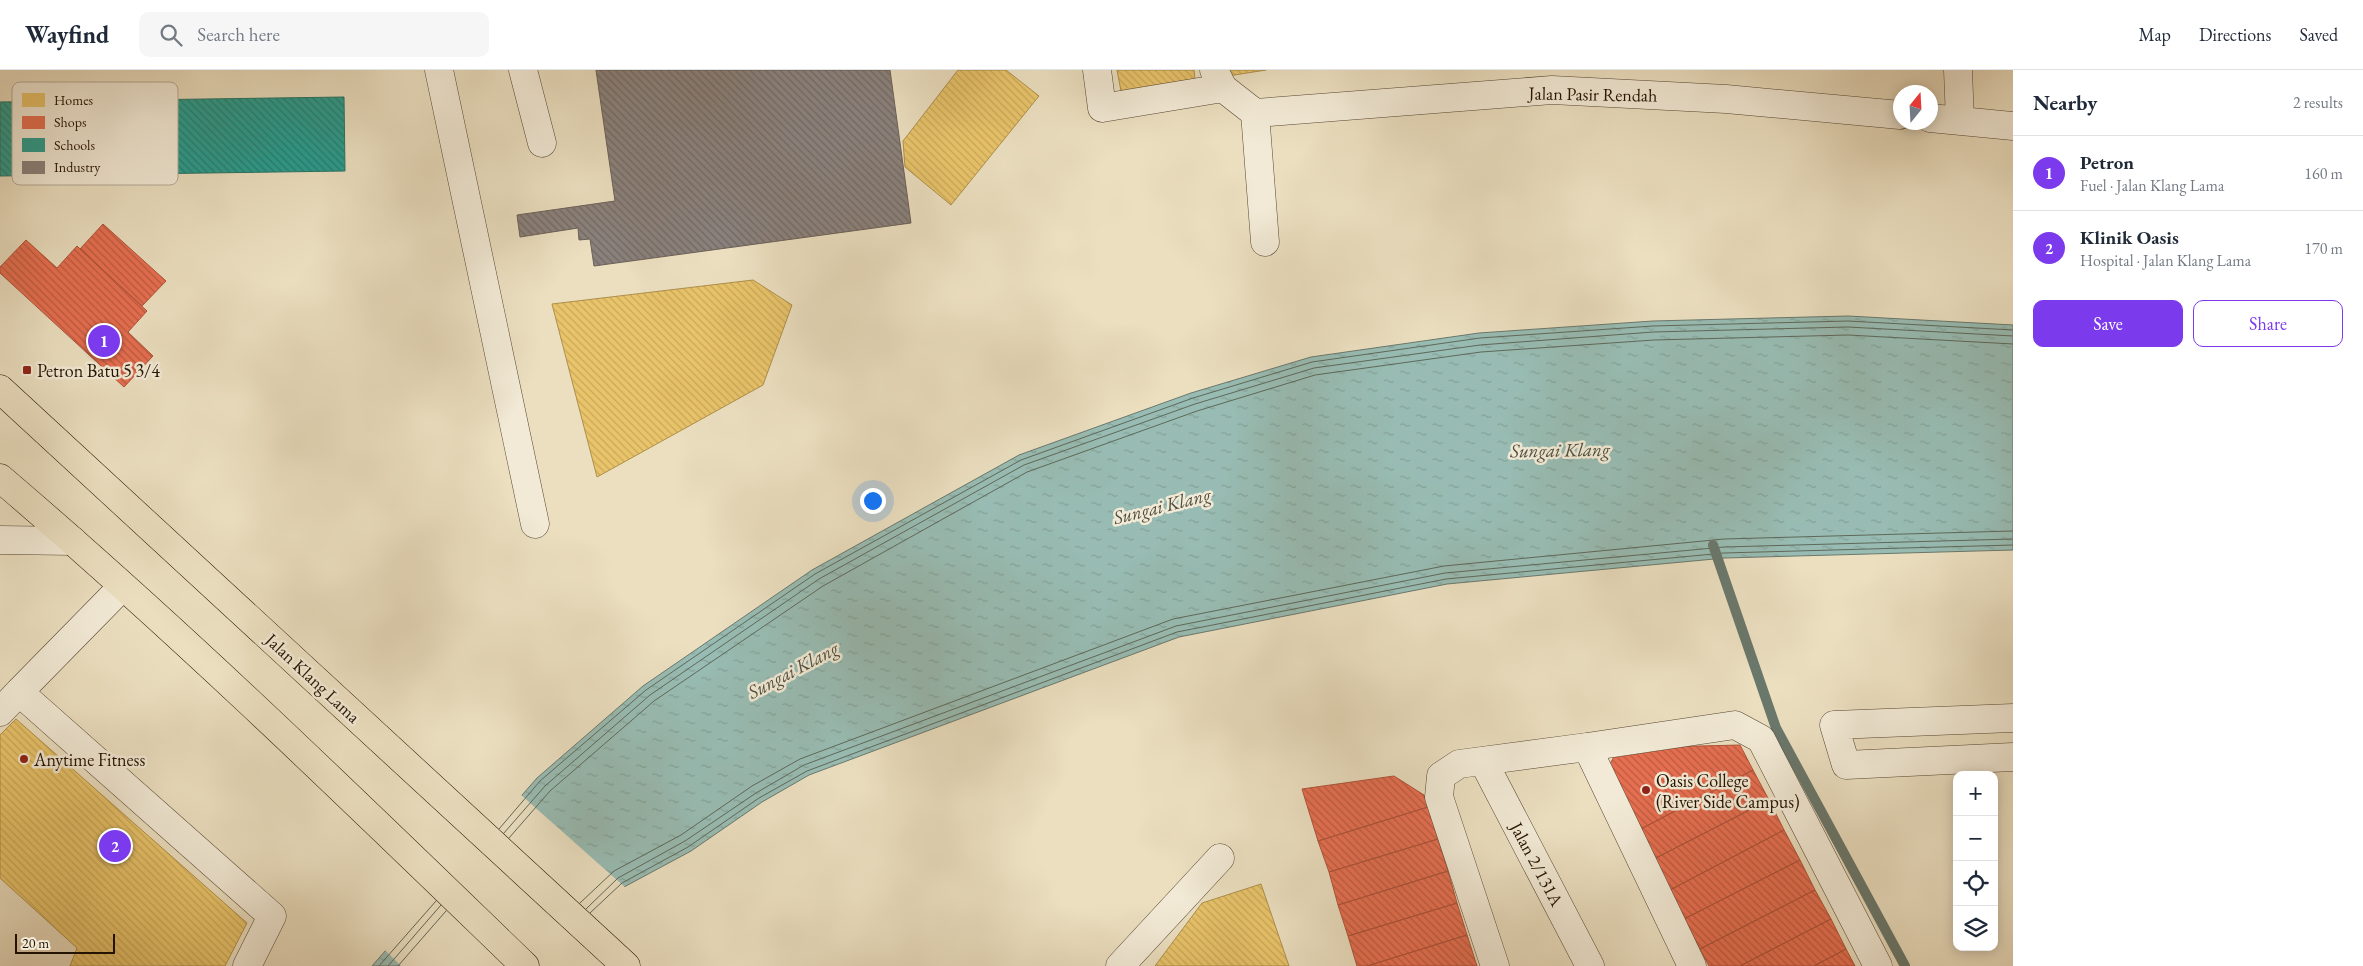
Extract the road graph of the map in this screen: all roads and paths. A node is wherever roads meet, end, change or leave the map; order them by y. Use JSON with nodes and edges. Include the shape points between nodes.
{"nodes":[{"id":1,"x":439,"y":70,"type":"edge"},
{"id":2,"x":523,"y":70,"type":"edge"},
{"id":3,"x":1097,"y":70,"type":"edge"},
{"id":4,"x":1958,"y":70,"type":"edge"},
{"id":5,"x":1218,"y":79,"type":"edge"},
{"id":6,"x":1550,"y":80,"type":"edge"},
{"id":7,"x":1256,"y":113,"type":"junction"},
{"id":8,"x":1893,"y":115,"type":"edge"},
{"id":9,"x":1938,"y":119,"type":"edge"},
{"id":10,"x":1960,"y":121,"type":"junction"},
{"id":11,"x":2013,"y":126,"type":"edge"},
{"id":12,"x":542,"y":143,"type":"dead end"},
{"id":13,"x":1265,"y":242,"type":"dead end"},
{"id":14,"x":0,"y":389,"type":"edge"},
{"id":15,"x":0,"y":478,"type":"edge"},
{"id":16,"x":535,"y":524,"type":"dead end"},
{"id":17,"x":0,"y":540,"type":"edge"},
{"id":18,"x":73,"y":541,"type":"junction"},
{"id":19,"x":122,"y":587,"type":"junction"},
{"id":20,"x":19,"y":692,"type":"junction"},
{"id":21,"x":0,"y":712,"type":"edge"},
{"id":22,"x":2013,"y":718,"type":"edge"},
{"id":23,"x":1588,"y":747,"type":"junction"},
{"id":24,"x":2013,"y":757,"type":"edge"},
{"id":25,"x":1483,"y":761,"type":"junction"},
{"id":26,"x":1220,"y":858,"type":"dead end"},
{"id":27,"x":247,"y":966,"type":"edge"},
{"id":28,"x":525,"y":966,"type":"edge"},
{"id":29,"x":626,"y":966,"type":"edge"},
{"id":30,"x":1120,"y":966,"type":"edge"},
{"id":31,"x":1495,"y":966,"type":"edge"},
{"id":32,"x":1590,"y":966,"type":"edge"},
{"id":33,"x":1692,"y":966,"type":"edge"},
{"id":34,"x":1878,"y":966,"type":"edge"}],
"edges":[{"from":1,"to":16,"type":"street"},
{"from":2,"to":12,"type":"street"},
{"from":3,"to":5,"type":"street","via":[[1102,108]]},
{"from":4,"to":10,"type":"street"},
{"from":5,"to":7,"type":"street"},
{"from":6,"to":7,"type":"street","name":"Jalan Pasir Rendah"},
{"from":6,"to":8,"type":"street","name":"Jalan Pasir Rendah"},
{"from":7,"to":13,"type":"street"},
{"from":9,"to":10,"type":"street"},
{"from":10,"to":11,"type":"street"},
{"from":14,"to":29,"type":"main road","name":"Jalan Klang Lama"},
{"from":15,"to":18,"type":"main road"},
{"from":17,"to":18,"type":"street"},
{"from":18,"to":19,"type":"main road"},
{"from":19,"to":20,"type":"street"},
{"from":19,"to":28,"type":"main road","via":[[290,738]]},
{"from":20,"to":21,"type":"street"},
{"from":20,"to":27,"type":"street","via":[[272,916]]},
{"from":22,"to":24,"type":"street","via":[[1834,724],[1846,764]]},
{"from":23,"to":25,"type":"street"},
{"from":23,"to":33,"type":"street"},
{"from":23,"to":34,"type":"street","via":[[1735,726],[1761,739]]},
{"from":25,"to":31,"type":"street","via":[[1459,764],[1441,776],[1439,797]]},
{"from":25,"to":32,"type":"street","name":"Jalan 2/131A"},
{"from":26,"to":30,"type":"street"}]}
